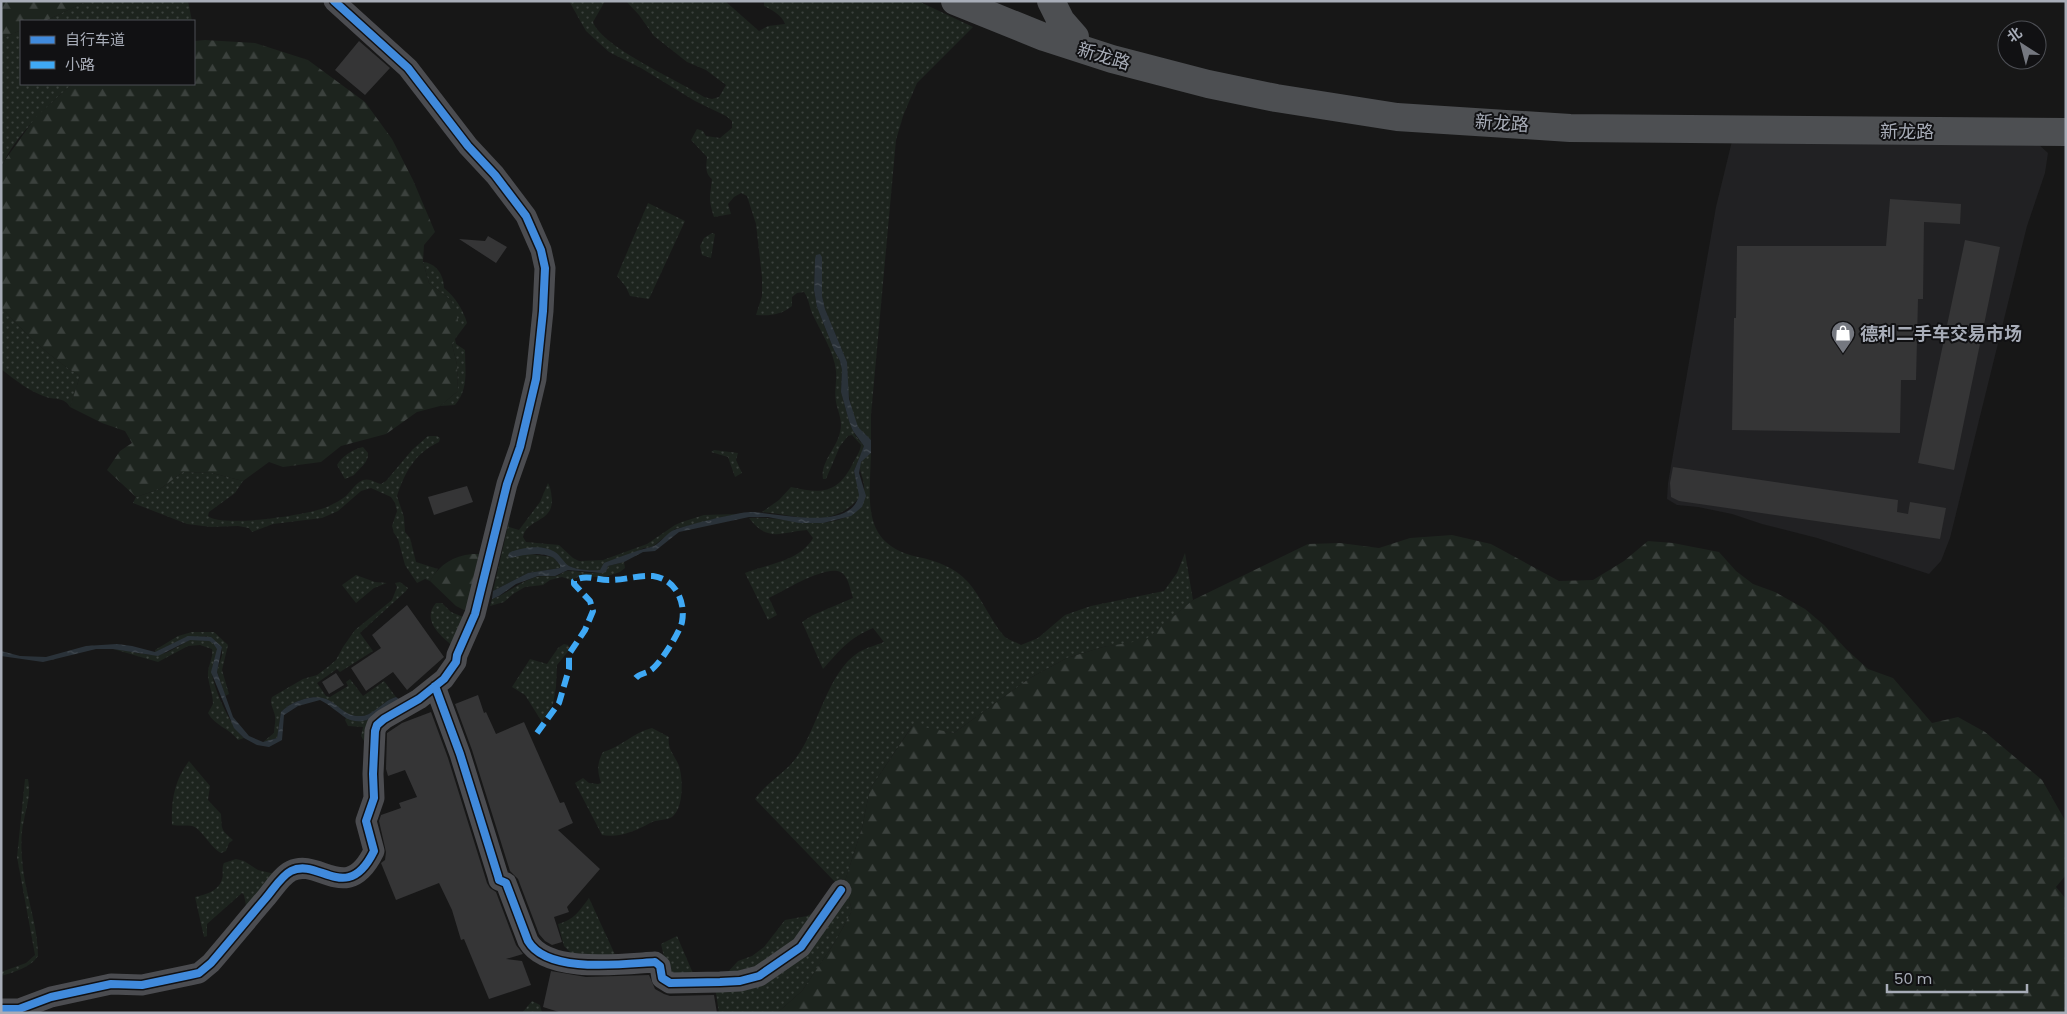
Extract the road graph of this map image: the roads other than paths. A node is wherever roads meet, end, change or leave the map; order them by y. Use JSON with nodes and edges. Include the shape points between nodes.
{"nodes":[{"id":1,"x":334,"y":1,"type":"edge"},
{"id":2,"x":1051,"y":1,"type":"edge"},
{"id":3,"x":973,"y":3,"type":"edge"},
{"id":4,"x":1075,"y":37,"type":"junction"},
{"id":5,"x":2066,"y":124,"type":"edge"},
{"id":6,"x":2066,"y":132,"type":"edge"},
{"id":7,"x":435,"y":686,"type":"junction"},
{"id":8,"x":840,"y":890,"type":"dead end"},
{"id":9,"x":1,"y":1009,"type":"edge"}],
"edges":[{"from":1,"to":7,"type":"street","via":[[408,68],[468,146],[495,175],[526,216],[545,268],[536,379],[520,447],[507,484],[474,614],[456,662]]},
{"from":2,"to":4,"type":"main road"},
{"from":3,"to":4,"type":"main road","name":"新龙路"},
{"from":3,"to":6,"type":"main road","name":"新龙路","via":[[1044,37],[1112,59],[1276,98],[1397,117],[1570,128]]},
{"from":4,"to":5,"type":"main road","name":"新龙路","via":[[1112,51],[1210,77],[1278,91],[1400,109],[1562,119],[1745,124]]},
{"from":7,"to":8,"type":"street","via":[[498,876],[506,884],[528,941],[541,955],[598,965],[655,962],[660,966],[662,978],[670,983],[740,981],[759,976],[801,947]]},
{"from":7,"to":9,"type":"street","via":[[384,719],[374,730],[374,798],[366,821],[374,851],[364,868],[348,878],[329,877],[307,869],[292,871],[199,973],[142,985],[111,984],[51,997],[19,1009]]}]}
